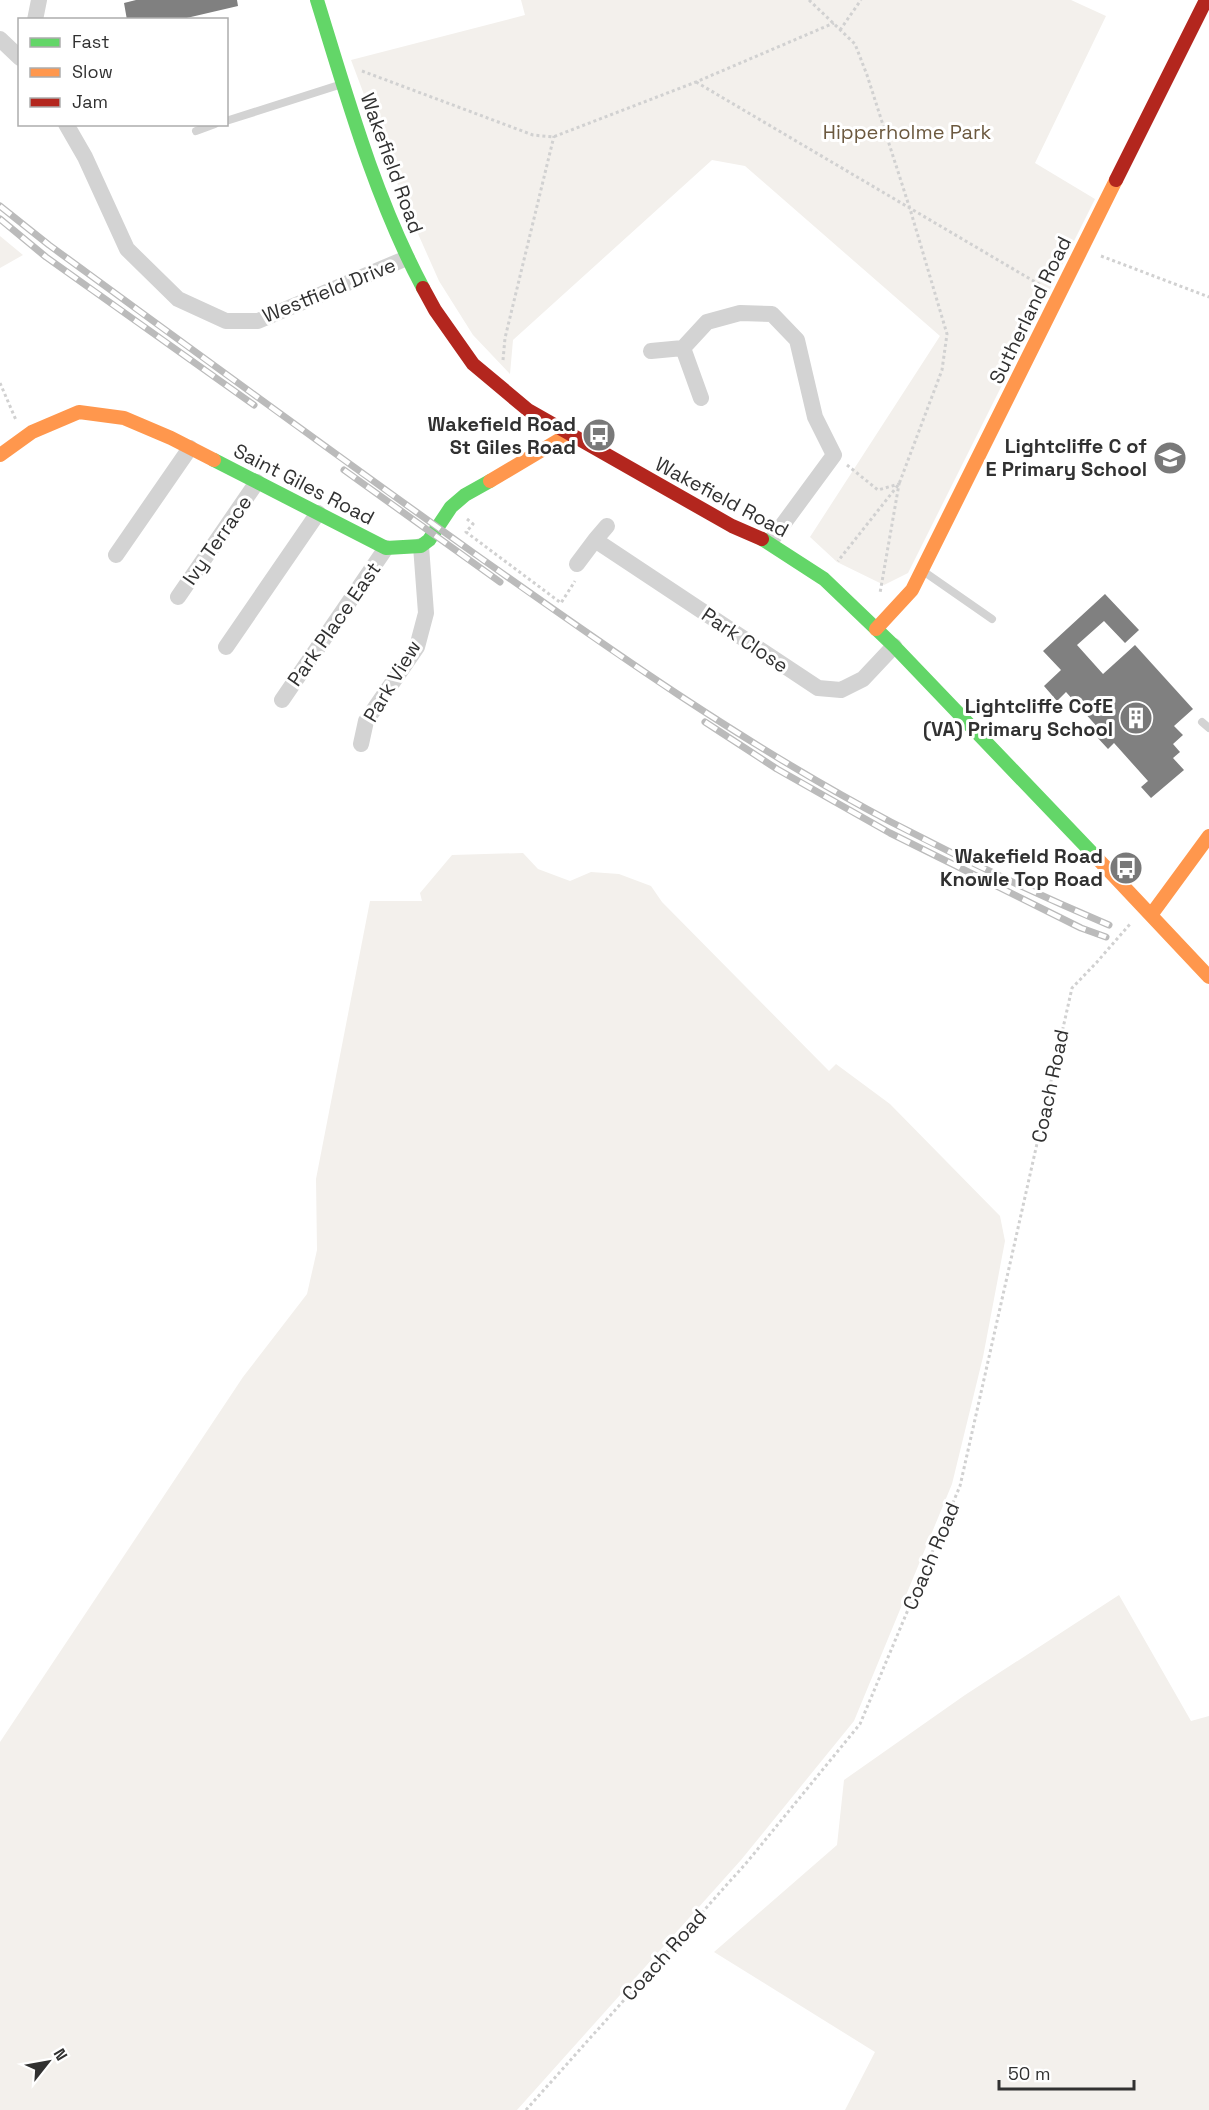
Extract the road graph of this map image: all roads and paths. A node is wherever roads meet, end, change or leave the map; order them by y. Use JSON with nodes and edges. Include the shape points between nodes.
{"nodes":[{"id":1,"x":39,"y":0,"type":"edge"},
{"id":2,"x":318,"y":0,"type":"edge"},
{"id":3,"x":809,"y":0,"type":"edge"},
{"id":4,"x":861,"y":0,"type":"edge"},
{"id":5,"x":1206,"y":0,"type":"edge"},
{"id":6,"x":35,"y":18,"type":"edge"},
{"id":7,"x":834,"y":23,"type":"junction"},
{"id":8,"x":840,"y":30,"type":"junction"},
{"id":9,"x":335,"y":61,"type":"junction"},
{"id":10,"x":696,"y":82,"type":"junction"},
{"id":11,"x":342,"y":84,"type":"junction"},
{"id":12,"x":228,"y":120,"type":"edge"},
{"id":13,"x":67,"y":126,"type":"edge"},
{"id":14,"x":210,"y":126,"type":"edge"},
{"id":15,"x":196,"y":131,"type":"dead end"},
{"id":16,"x":554,"y":136,"type":"junction"},
{"id":17,"x":910,"y":209,"type":"junction"},
{"id":18,"x":1082,"y":248,"type":"junction"},
{"id":19,"x":406,"y":258,"type":"junction"},
{"id":20,"x":1059,"y":296,"type":"junction"},
{"id":21,"x":1209,"y":297,"type":"edge"},
{"id":22,"x":683,"y":348,"type":"junction"},
{"id":23,"x":651,"y":351,"type":"dead end"},
{"id":24,"x":0,"y":383,"type":"edge"},
{"id":25,"x":501,"y":389,"type":"junction"},
{"id":26,"x":701,"y":398,"type":"dead end"},
{"id":27,"x":569,"y":434,"type":"junction"},
{"id":28,"x":26,"y":436,"type":"junction"},
{"id":29,"x":190,"y":448,"type":"junction"},
{"id":30,"x":0,"y":455,"type":"edge"},
{"id":31,"x":834,"y":455,"type":"junction"},
{"id":32,"x":257,"y":482,"type":"junction"},
{"id":33,"x":899,"y":483,"type":"junction"},
{"id":34,"x":452,"y":507,"type":"junction"},
{"id":35,"x":318,"y":513,"type":"junction"},
{"id":36,"x":607,"y":526,"type":"dead end"},
{"id":37,"x":595,"y":540,"type":"junction"},
{"id":38,"x":770,"y":542,"type":"junction"},
{"id":39,"x":421,"y":546,"type":"junction"},
{"id":40,"x":386,"y":548,"type":"junction"},
{"id":41,"x":116,"y":555,"type":"dead end"},
{"id":42,"x":577,"y":564,"type":"joint"},
{"id":43,"x":922,"y":571,"type":"junction"},
{"id":44,"x":824,"y":579,"type":"junction"},
{"id":45,"x":178,"y":597,"type":"dead end"},
{"id":46,"x":880,"y":597,"type":"dead end"},
{"id":47,"x":992,"y":620,"type":"dead end"},
{"id":48,"x":876,"y":629,"type":"junction"},
{"id":49,"x":894,"y":646,"type":"junction"},
{"id":50,"x":226,"y":647,"type":"dead end"},
{"id":51,"x":282,"y":700,"type":"dead end"},
{"id":52,"x":361,"y":744,"type":"dead end"},
{"id":53,"x":1209,"y":836,"type":"edge"},
{"id":54,"x":1147,"y":912,"type":"junction"},
{"id":55,"x":1209,"y":977,"type":"edge"},
{"id":56,"x":526,"y":2110,"type":"edge"}],
"edges":[{"from":1,"to":6,"type":"street"},
{"from":2,"to":9,"type":"street","name":"Wakefield Road"},
{"from":3,"to":7,"type":"path"},
{"from":4,"to":8,"type":"path"},
{"from":5,"to":18,"type":"street","name":"Sutherland Road"},
{"from":7,"to":8,"type":"path"},
{"from":7,"to":10,"type":"path"},
{"from":8,"to":17,"type":"path","via":[[855,44]]},
{"from":9,"to":11,"type":"street","name":"Wakefield Road"},
{"from":9,"to":16,"type":"path","via":[[534,135]]},
{"from":10,"to":16,"type":"path"},
{"from":10,"to":17,"type":"path"},
{"from":11,"to":12,"type":"lane"},
{"from":11,"to":19,"type":"street","name":"Wakefield Road"},
{"from":13,"to":19,"type":"street","name":"Westfield Drive","via":[[127,249],[178,299],[226,321],[258,321]]},
{"from":14,"to":15,"type":"lane"},
{"from":16,"to":25,"type":"path","via":[[505,338]]},
{"from":17,"to":20,"type":"path"},
{"from":17,"to":33,"type":"path","via":[[947,334],[942,370]]},
{"from":18,"to":20,"type":"street","name":"Sutherland Road"},
{"from":18,"to":21,"type":"path"},
{"from":19,"to":25,"type":"street","name":"Wakefield Road","via":[[435,310],[473,364]]},
{"from":20,"to":43,"type":"street","name":"Sutherland Road"},
{"from":22,"to":23,"type":"street"},
{"from":22,"to":26,"type":"street"},
{"from":22,"to":31,"type":"street","via":[[707,322],[740,313],[772,314],[797,340],[814,417]]},
{"from":24,"to":28,"type":"path"},
{"from":25,"to":27,"type":"street","name":"Wakefield Road"},
{"from":27,"to":34,"type":"street","via":[[465,495]]},
{"from":27,"to":38,"type":"street","name":"Wakefield Road","via":[[732,526]]},
{"from":28,"to":29,"type":"street","name":"Saint Giles Road","via":[[80,412],[124,418]]},
{"from":28,"to":30,"type":"street","name":"Saint Giles Road"},
{"from":29,"to":32,"type":"street","name":"Saint Giles Road"},
{"from":29,"to":41,"type":"street"},
{"from":31,"to":33,"type":"path","via":[[879,490]]},
{"from":31,"to":38,"type":"street"},
{"from":32,"to":35,"type":"street","name":"Saint Giles Road"},
{"from":32,"to":45,"type":"street","name":"Ivy Terrace"},
{"from":33,"to":44,"type":"path"},
{"from":33,"to":46,"type":"path"},
{"from":34,"to":39,"type":"street"},
{"from":34,"to":42,"type":"path","via":[[473,524],[466,532],[561,603],[580,574]]},
{"from":35,"to":40,"type":"street","name":"Saint Giles Road"},
{"from":35,"to":50,"type":"street"},
{"from":36,"to":37,"type":"street"},
{"from":37,"to":42,"type":"street"},
{"from":37,"to":49,"type":"street","name":"Park Close","via":[[818,688],[842,690],[863,679]]},
{"from":38,"to":44,"type":"street","name":"Wakefield Road"},
{"from":39,"to":40,"type":"street","name":"Saint Giles Road"},
{"from":39,"to":52,"type":"street","name":"Park View","via":[[426,613],[417,647],[366,722]]},
{"from":40,"to":51,"type":"street","name":"Park Place East"},
{"from":43,"to":47,"type":"lane"},
{"from":43,"to":48,"type":"street","name":"Sutherland Road","via":[[912,591]]},
{"from":44,"to":48,"type":"street","name":"Wakefield Road"},
{"from":48,"to":49,"type":"street","name":"Wakefield Road"},
{"from":49,"to":54,"type":"street","name":"Wakefield Road"},
{"from":53,"to":54,"type":"street"},
{"from":54,"to":55,"type":"street","name":"Wakefield Road"},
{"from":54,"to":56,"type":"path","name":"Coach Road","via":[[1072,988],[960,1486],[860,1724],[748,1862]]}]}
